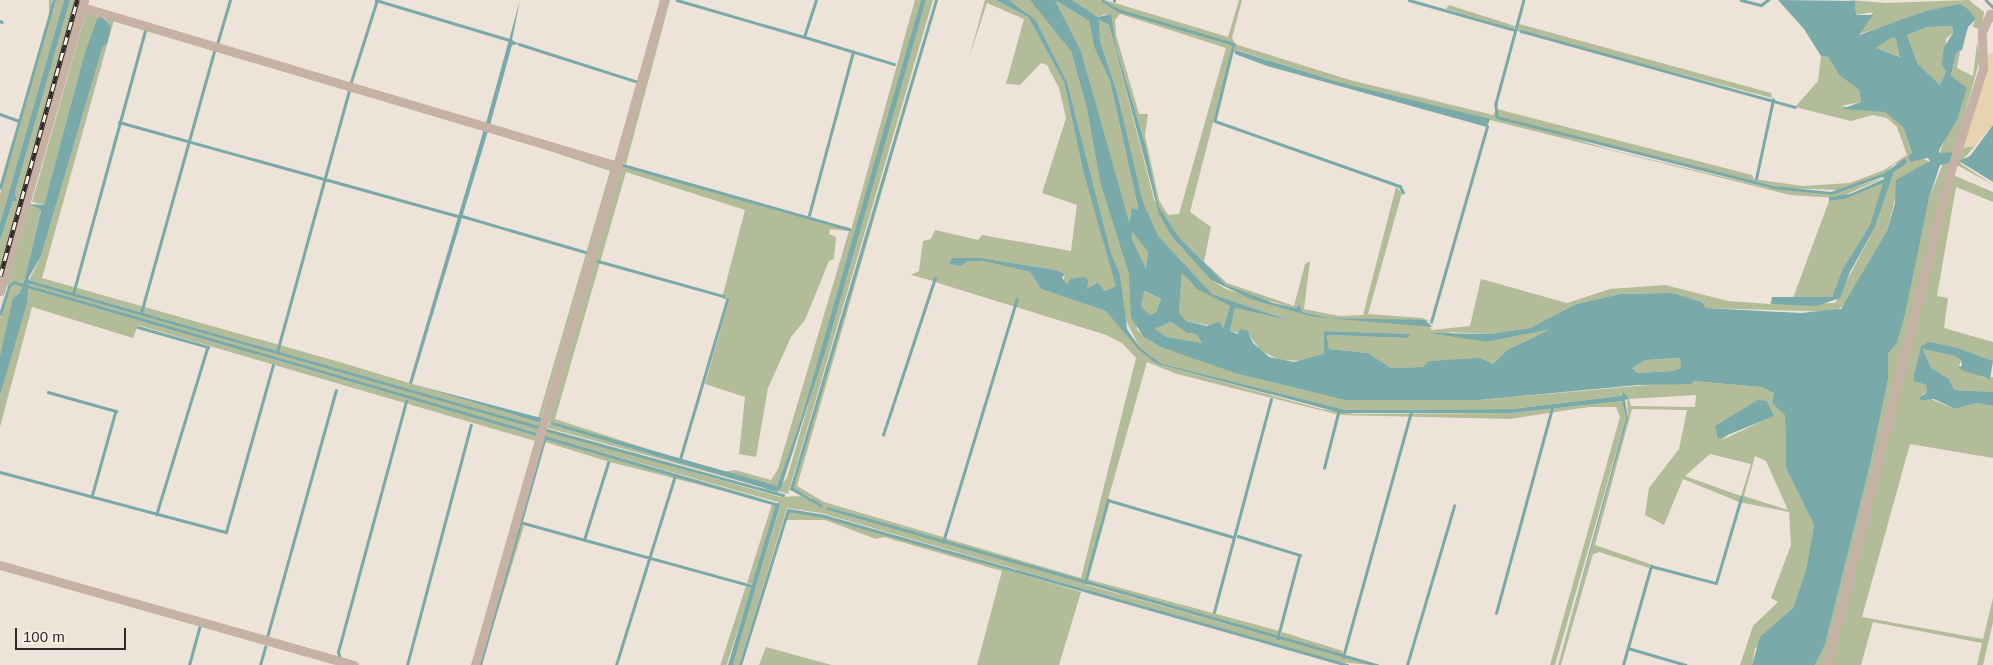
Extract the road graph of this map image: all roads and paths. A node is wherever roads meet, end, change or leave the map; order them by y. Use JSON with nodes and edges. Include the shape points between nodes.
{"nodes":[{"id":1,"x":664,"y":0,"type":"edge"},
{"id":2,"x":83,"y":3,"type":"edge"},
{"id":3,"x":1993,"y":17,"type":"edge"},
{"id":4,"x":618,"y":166,"type":"junction"},
{"id":5,"x":0,"y":291,"type":"edge"},
{"id":6,"x":0,"y":565,"type":"edge"},
{"id":7,"x":354,"y":665,"type":"edge"},
{"id":8,"x":475,"y":665,"type":"edge"},
{"id":9,"x":1827,"y":665,"type":"edge"}],
"edges":[{"from":1,"to":4,"type":"street"},
{"from":2,"to":4,"type":"street"},
{"from":2,"to":5,"type":"street"},
{"from":3,"to":9,"type":"street","via":[[1990,14],[1982,32],[1983,68],[1947,183]]},
{"from":4,"to":8,"type":"street"},
{"from":6,"to":7,"type":"street"}]}
